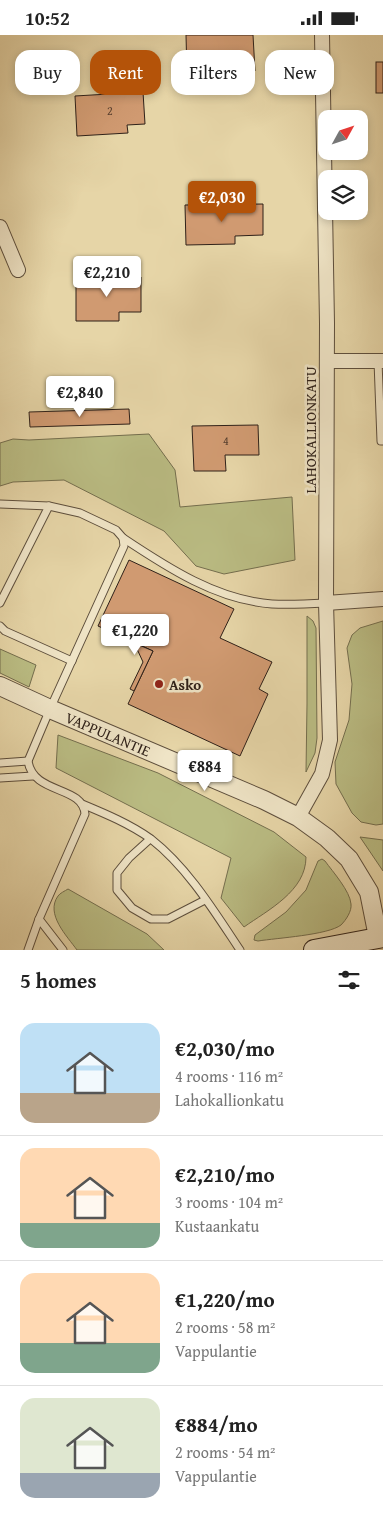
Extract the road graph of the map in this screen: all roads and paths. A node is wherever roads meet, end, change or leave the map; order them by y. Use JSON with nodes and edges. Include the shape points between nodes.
{"nodes":[{"id":1,"x":322,"y":35,"type":"edge"},
{"id":2,"x":0,"y":227,"type":"edge"},
{"id":3,"x":18,"y":269,"type":"dead end"},
{"id":4,"x":327,"y":361,"type":"junction"},
{"id":5,"x":380,"y":361,"type":"edge"},
{"id":6,"x":383,"y":441,"type":"edge"},
{"id":7,"x":0,"y":504,"type":"edge"},
{"id":8,"x":49,"y":505,"type":"junction"},
{"id":9,"x":123,"y":538,"type":"junction"},
{"id":10,"x":383,"y":599,"type":"edge"},
{"id":11,"x":0,"y":603,"type":"edge"},
{"id":12,"x":326,"y":603,"type":"junction"},
{"id":13,"x":0,"y":626,"type":"edge"},
{"id":14,"x":72,"y":661,"type":"junction"},
{"id":15,"x":0,"y":686,"type":"edge"},
{"id":16,"x":50,"y":709,"type":"junction"},
{"id":17,"x":28,"y":761,"type":"junction"},
{"id":18,"x":0,"y":763,"type":"edge"},
{"id":19,"x":33,"y":776,"type":"junction"},
{"id":20,"x":0,"y":778,"type":"edge"},
{"id":21,"x":82,"y":803,"type":"junction"},
{"id":22,"x":298,"y":817,"type":"junction"},
{"id":23,"x":150,"y":839,"type":"junction"},
{"id":24,"x":205,"y":900,"type":"junction"},
{"id":25,"x":39,"y":919,"type":"junction"},
{"id":26,"x":381,"y":937,"type":"edge"},
{"id":27,"x":28,"y":950,"type":"edge"},
{"id":28,"x":63,"y":950,"type":"edge"},
{"id":29,"x":240,"y":950,"type":"edge"},
{"id":30,"x":314,"y":950,"type":"edge"}],
"edges":[{"from":1,"to":4,"type":"street","name":"LAHOKALLIONKATU"},
{"from":2,"to":3,"type":"street"},
{"from":4,"to":5,"type":"street"},
{"from":4,"to":12,"type":"street","name":"LAHOKALLIONKATU"},
{"from":5,"to":6,"type":"lane"},
{"from":7,"to":8,"type":"lane"},
{"from":8,"to":9,"type":"lane","via":[[80,513],[116,530]]},
{"from":8,"to":11,"type":"lane"},
{"from":9,"to":12,"type":"lane","via":[[167,568],[212,589],[271,604]]},
{"from":9,"to":14,"type":"lane","via":[[121,554]]},
{"from":10,"to":12,"type":"street"},
{"from":12,"to":22,"type":"street","name":"LAHOKALLIONKATU","via":[[330,740],[322,773]]},
{"from":13,"to":14,"type":"lane","via":[[4,631]]},
{"from":14,"to":16,"type":"lane"},
{"from":15,"to":16,"type":"street","name":"VAPPULANTIE"},
{"from":16,"to":17,"type":"lane"},
{"from":16,"to":22,"type":"street","name":"VAPPULANTIE"},
{"from":17,"to":18,"type":"lane"},
{"from":17,"to":19,"type":"lane"},
{"from":19,"to":20,"type":"lane"},
{"from":19,"to":21,"type":"lane"},
{"from":21,"to":23,"type":"lane"},
{"from":21,"to":25,"type":"lane","via":[[85,814]]},
{"from":22,"to":26,"type":"street","name":"VAPPULANTIE","via":[[349,859],[369,891]]},
{"from":23,"to":24,"type":"lane","via":[[176,861]]},
{"from":23,"to":24,"type":"lane","via":[[117,873],[117,890],[132,908],[151,919],[168,919]]},
{"from":24,"to":29,"type":"lane"},
{"from":25,"to":27,"type":"lane"},
{"from":25,"to":28,"type":"lane"},
{"from":26,"to":30,"type":"main road"}]}
